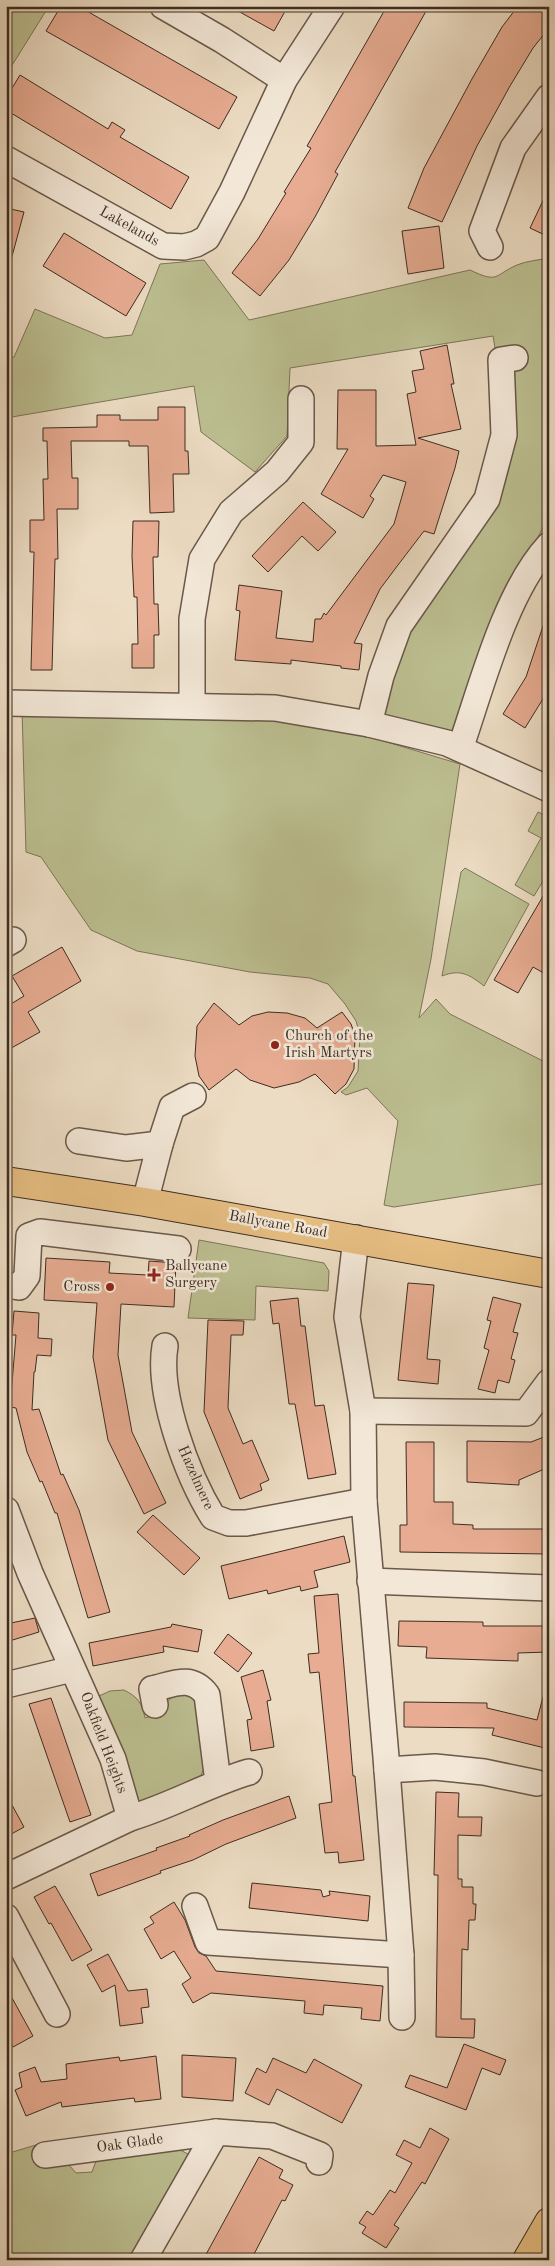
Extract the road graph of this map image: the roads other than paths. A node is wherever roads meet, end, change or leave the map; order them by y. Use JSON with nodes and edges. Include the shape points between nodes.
{"nodes":[{"id":1,"x":163,"y":6,"type":"edge"},
{"id":2,"x":332,"y":6,"type":"edge"},
{"id":3,"x":284,"y":80,"type":"junction"},
{"id":4,"x":549,"y":96,"type":"edge"},
{"id":5,"x":6,"y":159,"type":"edge"},
{"id":6,"x":490,"y":247,"type":"dead end"},
{"id":7,"x":516,"y":358,"type":"dead end"},
{"id":8,"x":301,"y":399,"type":"dead end"},
{"id":9,"x":549,"y":545,"type":"edge"},
{"id":10,"x":6,"y":702,"type":"edge"},
{"id":11,"x":192,"y":705,"type":"junction"},
{"id":12,"x":369,"y":724,"type":"junction"},
{"id":13,"x":457,"y":747,"type":"junction"},
{"id":14,"x":549,"y":789,"type":"edge"},
{"id":15,"x":192,"y":1096,"type":"dead end"},
{"id":16,"x":79,"y":1141,"type":"dead end"},
{"id":17,"x":160,"y":1144,"type":"junction"},
{"id":18,"x":6,"y":1181,"type":"edge"},
{"id":19,"x":145,"y":1202,"type":"junction"},
{"id":20,"x":356,"y":1238,"type":"junction"},
{"id":21,"x":178,"y":1249,"type":"dead end"},
{"id":22,"x":549,"y":1274,"type":"edge"},
{"id":23,"x":6,"y":1285,"type":"edge"},
{"id":24,"x":166,"y":1346,"type":"dead end"},
{"id":25,"x":549,"y":1382,"type":"edge"},
{"id":26,"x":364,"y":1411,"type":"junction"},
{"id":27,"x":364,"y":1501,"type":"junction"},
{"id":28,"x":6,"y":1510,"type":"edge"},
{"id":29,"x":370,"y":1581,"type":"junction"},
{"id":30,"x":549,"y":1588,"type":"edge"},
{"id":31,"x":72,"y":1669,"type":"junction"},
{"id":32,"x":6,"y":1685,"type":"edge"},
{"id":33,"x":155,"y":1705,"type":"dead end"},
{"id":34,"x":386,"y":1770,"type":"junction"},
{"id":35,"x":249,"y":1772,"type":"dead end"},
{"id":36,"x":218,"y":1782,"type":"junction"},
{"id":37,"x":537,"y":1783,"type":"dead end"},
{"id":38,"x":130,"y":1818,"type":"junction"},
{"id":39,"x":6,"y":1877,"type":"edge"},
{"id":40,"x":195,"y":1906,"type":"dead end"},
{"id":41,"x":6,"y":1917,"type":"edge"},
{"id":42,"x":400,"y":1955,"type":"junction"},
{"id":43,"x":57,"y":2014,"type":"dead end"},
{"id":44,"x":402,"y":2017,"type":"dead end"},
{"id":45,"x":216,"y":2132,"type":"junction"},
{"id":46,"x":45,"y":2155,"type":"dead end"},
{"id":47,"x":318,"y":2162,"type":"dead end"},
{"id":48,"x":549,"y":2222,"type":"edge"},
{"id":49,"x":143,"y":2260,"type":"edge"},
{"id":50,"x":527,"y":2260,"type":"edge"}],
"edges":[{"from":1,"to":3,"type":"street"},
{"from":2,"to":3,"type":"street","name":"Lakelands"},
{"from":3,"to":5,"type":"street","name":"Lakelands","via":[[216,222],[207,238],[196,244],[163,246]]},
{"from":4,"to":6,"type":"street","via":[[513,148],[482,231]]},
{"from":7,"to":12,"type":"street","via":[[501,360],[504,435],[487,499],[399,626],[381,676]]},
{"from":8,"to":11,"type":"street","via":[[301,442],[277,472],[231,512],[202,559],[192,619]]},
{"from":9,"to":13,"type":"street","via":[[536,558],[504,621],[463,740]]},
{"from":10,"to":11,"type":"street"},
{"from":11,"to":12,"type":"street","via":[[275,708]]},
{"from":12,"to":13,"type":"street"},
{"from":13,"to":14,"type":"street"},
{"from":15,"to":17,"type":"street","via":[[172,1107]]},
{"from":16,"to":17,"type":"street","via":[[126,1148]]},
{"from":17,"to":19,"type":"street"},
{"from":18,"to":19,"type":"main road","name":"Ballycane Road"},
{"from":19,"to":20,"type":"main road","name":"Ballycane Road"},
{"from":20,"to":22,"type":"main road","name":"Ballycane Road"},
{"from":20,"to":26,"type":"street","via":[[347,1318]]},
{"from":21,"to":23,"type":"street","via":[[40,1232],[29,1236],[27,1276],[19,1286]]},
{"from":24,"to":27,"type":"street","name":"Hazelmere","via":[[163,1357],[166,1384],[176,1435],[212,1516],[229,1523],[246,1523]]},
{"from":25,"to":26,"type":"street","via":[[526,1413]]},
{"from":26,"to":27,"type":"street"},
{"from":27,"to":29,"type":"street"},
{"from":28,"to":31,"type":"street","name":"Oakfield Heights"},
{"from":29,"to":30,"type":"street"},
{"from":29,"to":34,"type":"street"},
{"from":31,"to":32,"type":"street"},
{"from":31,"to":38,"type":"street","name":"Oakfield Heights","via":[[112,1759]]},
{"from":33,"to":36,"type":"street","via":[[152,1689],[184,1681],[199,1685],[207,1695]]},
{"from":34,"to":37,"type":"street","via":[[435,1767],[484,1772]]},
{"from":34,"to":42,"type":"street"},
{"from":35,"to":36,"type":"street"},
{"from":36,"to":38,"type":"street"},
{"from":38,"to":39,"type":"street"},
{"from":40,"to":42,"type":"street","via":[[208,1942]]},
{"from":41,"to":43,"type":"street"},
{"from":42,"to":44,"type":"street"},
{"from":45,"to":46,"type":"street","name":"Oak Glade"},
{"from":45,"to":47,"type":"street","name":"Oak Glade","via":[[272,2136],[320,2155]]},
{"from":45,"to":49,"type":"street"},
{"from":48,"to":50,"type":"main road"}]}
